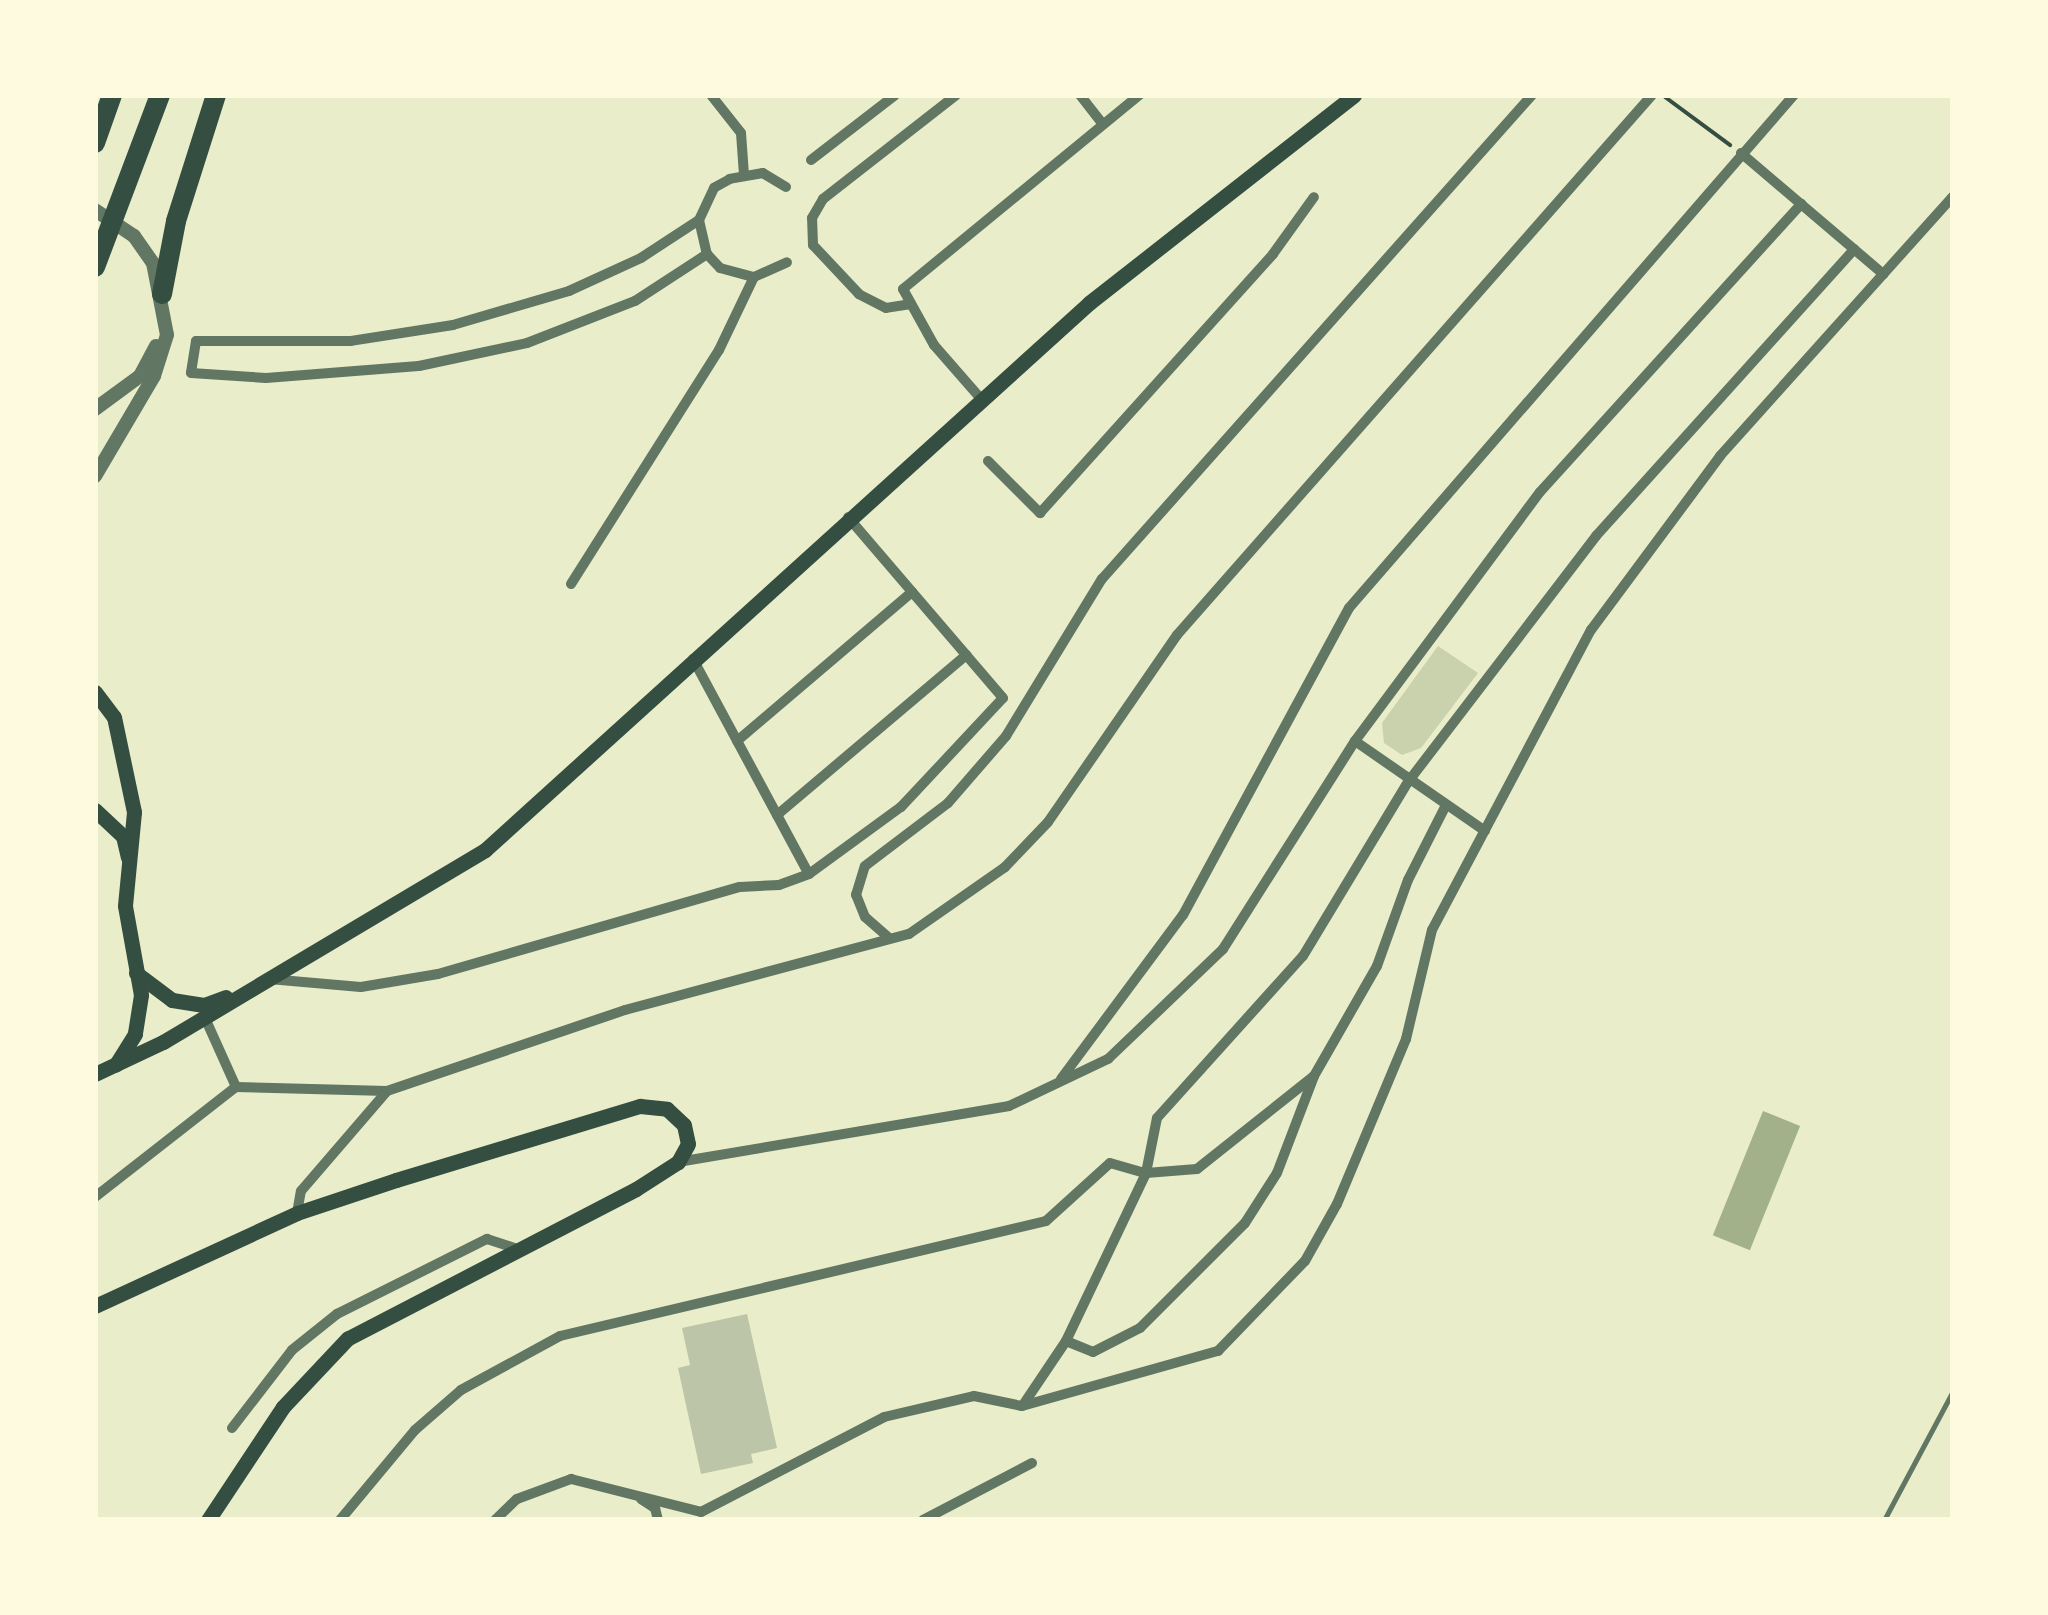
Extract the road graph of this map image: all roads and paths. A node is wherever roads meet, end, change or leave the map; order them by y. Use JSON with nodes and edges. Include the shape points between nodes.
{"nodes":[{"id":1,"x":112,"y":95,"type":"edge"},
{"id":2,"x":160,"y":95,"type":"edge"},
{"id":3,"x":216,"y":95,"type":"edge"},
{"id":4,"x":710,"y":95,"type":"edge"},
{"id":5,"x":895,"y":95,"type":"edge"},
{"id":6,"x":956,"y":95,"type":"edge"},
{"id":7,"x":1080,"y":95,"type":"edge"},
{"id":8,"x":1139,"y":95,"type":"edge"},
{"id":9,"x":1354,"y":95,"type":"edge"},
{"id":10,"x":1532,"y":95,"type":"edge"},
{"id":11,"x":1652,"y":95,"type":"edge"},
{"id":12,"x":1662,"y":95,"type":"edge"},
{"id":13,"x":1794,"y":95,"type":"edge"},
{"id":14,"x":1103,"y":124,"type":"junction"},
{"id":15,"x":95,"y":142,"type":"edge"},
{"id":16,"x":1742,"y":154,"type":"junction"},
{"id":17,"x":811,"y":160,"type":"dead end"},
{"id":18,"x":744,"y":175,"type":"junction"},
{"id":19,"x":786,"y":187,"type":"dead end"},
{"id":20,"x":1953,"y":196,"type":"edge"},
{"id":21,"x":1314,"y":197,"type":"dead end"},
{"id":22,"x":1802,"y":204,"type":"junction"},
{"id":23,"x":95,"y":210,"type":"edge"},
{"id":24,"x":699,"y":220,"type":"junction"},
{"id":25,"x":1854,"y":249,"type":"junction"},
{"id":26,"x":707,"y":254,"type":"junction"},
{"id":27,"x":787,"y":262,"type":"dead end"},
{"id":28,"x":95,"y":267,"type":"edge"},
{"id":29,"x":1883,"y":274,"type":"junction"},
{"id":30,"x":754,"y":277,"type":"junction"},
{"id":31,"x":911,"y":304,"type":"junction"},
{"id":32,"x":162,"y":305,"type":"junction"},
{"id":33,"x":982,"y":400,"type":"junction"},
{"id":34,"x":95,"y":408,"type":"edge"},
{"id":35,"x":988,"y":461,"type":"dead end"},
{"id":36,"x":95,"y":476,"type":"edge"},
{"id":37,"x":848,"y":516,"type":"junction"},
{"id":38,"x":570,"y":584,"type":"dead end"},
{"id":39,"x":912,"y":592,"type":"junction"},
{"id":40,"x":966,"y":655,"type":"junction"},
{"id":41,"x":692,"y":658,"type":"junction"},
{"id":42,"x":95,"y":692,"type":"edge"},
{"id":43,"x":1354,"y":740,"type":"junction"},
{"id":44,"x":737,"y":741,"type":"junction"},
{"id":45,"x":1408,"y":782,"type":"junction"},
{"id":46,"x":1446,"y":806,"type":"junction"},
{"id":47,"x":95,"y":810,"type":"edge"},
{"id":48,"x":776,"y":815,"type":"junction"},
{"id":49,"x":1485,"y":831,"type":"junction"},
{"id":50,"x":129,"y":871,"type":"junction"},
{"id":51,"x":808,"y":874,"type":"junction"},
{"id":52,"x":888,"y":936,"type":"junction"},
{"id":53,"x":136,"y":972,"type":"junction"},
{"id":54,"x":268,"y":979,"type":"junction"},
{"id":55,"x":249,"y":989,"type":"junction"},
{"id":56,"x":205,"y":1018,"type":"junction"},
{"id":57,"x":115,"y":1066,"type":"junction"},
{"id":58,"x":95,"y":1074,"type":"edge"},
{"id":59,"x":1314,"y":1076,"type":"junction"},
{"id":60,"x":95,"y":1084,"type":"edge"},
{"id":61,"x":1058,"y":1084,"type":"junction"},
{"id":62,"x":236,"y":1087,"type":"junction"},
{"id":63,"x":387,"y":1091,"type":"junction"},
{"id":64,"x":678,"y":1162,"type":"junction"},
{"id":65,"x":1146,"y":1173,"type":"junction"},
{"id":66,"x":95,"y":1197,"type":"edge"},
{"id":67,"x":297,"y":1213,"type":"junction"},
{"id":68,"x":518,"y":1249,"type":"junction"},
{"id":69,"x":95,"y":1306,"type":"edge"},
{"id":70,"x":1066,"y":1341,"type":"junction"},
{"id":71,"x":1953,"y":1391,"type":"edge"},
{"id":72,"x":1022,"y":1406,"type":"junction"},
{"id":73,"x":232,"y":1428,"type":"dead end"},
{"id":74,"x":1032,"y":1463,"type":"dead end"},
{"id":75,"x":634,"y":1495,"type":"junction"},
{"id":76,"x":208,"y":1520,"type":"edge"},
{"id":77,"x":340,"y":1520,"type":"edge"},
{"id":78,"x":495,"y":1520,"type":"edge"},
{"id":79,"x":658,"y":1520,"type":"edge"},
{"id":80,"x":923,"y":1520,"type":"edge"},
{"id":81,"x":1884,"y":1520,"type":"edge"}],
"edges":[{"from":1,"to":15,"type":"highway"},
{"from":2,"to":28,"type":"highway"},
{"from":3,"to":32,"type":"highway","via":[[176,221]]},
{"from":4,"to":18,"type":"street","via":[[741,133]]},
{"from":5,"to":17,"type":"street"},
{"from":6,"to":31,"type":"street","via":[[823,199],[812,218],[813,245],[859,294],[886,308]]},
{"from":7,"to":14,"type":"street"},
{"from":8,"to":14,"type":"street"},
{"from":9,"to":33,"type":"main road","via":[[1089,303]]},
{"from":10,"to":52,"type":"street","via":[[1102,579],[1006,736],[948,803],[865,866],[856,895],[865,918]]},
{"from":11,"to":52,"type":"street","via":[[1176,635],[1048,822],[1005,867],[939,918]]},
{"from":12,"to":16,"type":"path"},
{"from":13,"to":16,"type":"street"},
{"from":14,"to":31,"type":"street","via":[[903,289]]},
{"from":16,"to":22,"type":"street"},
{"from":16,"to":61,"type":"street","via":[[1349,608],[1182,914]]},
{"from":18,"to":19,"type":"street","via":[[763,173]]},
{"from":18,"to":24,"type":"street","via":[[714,188]]},
{"from":20,"to":29,"type":"street"},
{"from":21,"to":35,"type":"street","via":[[1262,267],[1040,513]]},
{"from":22,"to":25,"type":"street"},
{"from":22,"to":43,"type":"street","via":[[1540,492]]},
{"from":23,"to":32,"type":"street","via":[[134,236]]},
{"from":24,"to":26,"type":"street"},
{"from":24,"to":26,"type":"street","via":[[641,258],[569,291],[454,324],[351,341],[196,341],[191,373],[266,378],[419,366],[527,343],[635,300]]},
{"from":25,"to":29,"type":"street"},
{"from":25,"to":45,"type":"street","via":[[1596,536]]},
{"from":26,"to":30,"type":"street","via":[[720,268]]},
{"from":27,"to":30,"type":"street"},
{"from":29,"to":49,"type":"street","via":[[1720,456],[1640,561],[1591,630]]},
{"from":30,"to":38,"type":"street","via":[[719,350]]},
{"from":31,"to":33,"type":"street","via":[[934,345]]},
{"from":32,"to":34,"type":"street","via":[[140,376]]},
{"from":32,"to":36,"type":"street","via":[[167,335],[154,376]]},
{"from":33,"to":37,"type":"main road"},
{"from":37,"to":39,"type":"street"},
{"from":37,"to":41,"type":"main road"},
{"from":39,"to":40,"type":"street"},
{"from":39,"to":44,"type":"street"},
{"from":40,"to":48,"type":"street"},
{"from":40,"to":51,"type":"street","via":[[1002,698],[901,807]]},
{"from":41,"to":44,"type":"street"},
{"from":41,"to":54,"type":"main road","via":[[484,850]]},
{"from":42,"to":50,"type":"main road","via":[[114,716],[134,812]]},
{"from":43,"to":45,"type":"street"},
{"from":43,"to":61,"type":"street","via":[[1224,949],[1108,1059]]},
{"from":44,"to":48,"type":"street"},
{"from":45,"to":46,"type":"street"},
{"from":45,"to":65,"type":"street","via":[[1302,956],[1157,1118]]},
{"from":46,"to":49,"type":"street"},
{"from":46,"to":59,"type":"street","via":[[1408,880],[1377,966]]},
{"from":47,"to":50,"type":"main road","via":[[123,836]]},
{"from":48,"to":51,"type":"street"},
{"from":49,"to":72,"type":"street","via":[[1432,930],[1406,1039],[1337,1204],[1305,1260],[1218,1351]]},
{"from":50,"to":53,"type":"main road","via":[[126,922]]},
{"from":51,"to":54,"type":"street","via":[[438,974],[362,986]]},
{"from":52,"to":63,"type":"street","via":[[625,1010]]},
{"from":53,"to":55,"type":"main road","via":[[172,1000],[204,1005]]},
{"from":53,"to":57,"type":"main road","via":[[141,995],[135,1034]]},
{"from":54,"to":55,"type":"main road"},
{"from":55,"to":56,"type":"main road"},
{"from":56,"to":57,"type":"main road"},
{"from":56,"to":62,"type":"street"},
{"from":57,"to":58,"type":"main road"},
{"from":57,"to":60,"type":"main road"},
{"from":59,"to":65,"type":"street","via":[[1198,1169]]},
{"from":59,"to":70,"type":"street","via":[[1277,1173],[1245,1223],[1140,1328],[1094,1352]]},
{"from":61,"to":64,"type":"street","via":[[1009,1106],[932,1123]]},
{"from":62,"to":63,"type":"street"},
{"from":62,"to":66,"type":"street"},
{"from":63,"to":67,"type":"street","via":[[301,1190]]},
{"from":64,"to":67,"type":"main road","via":[[688,1144],[684,1125],[667,1109],[640,1106]]},
{"from":64,"to":68,"type":"main road"},
{"from":65,"to":70,"type":"street"},
{"from":65,"to":77,"type":"street","via":[[1110,1164],[1046,1221],[984,1240],[649,1310],[560,1336],[461,1390],[415,1430]]},
{"from":67,"to":69,"type":"main road"},
{"from":68,"to":73,"type":"street","via":[[486,1238],[336,1314],[292,1350]]},
{"from":68,"to":76,"type":"main road","via":[[336,1349],[283,1407]]},
{"from":70,"to":72,"type":"street"},
{"from":71,"to":81,"type":"lane"},
{"from":72,"to":75,"type":"street","via":[[974,1396],[884,1416],[701,1512]]},
{"from":74,"to":80,"type":"street"},
{"from":75,"to":78,"type":"street","via":[[561,1481],[517,1500]]},
{"from":75,"to":79,"type":"street","via":[[655,1508]]}]}
